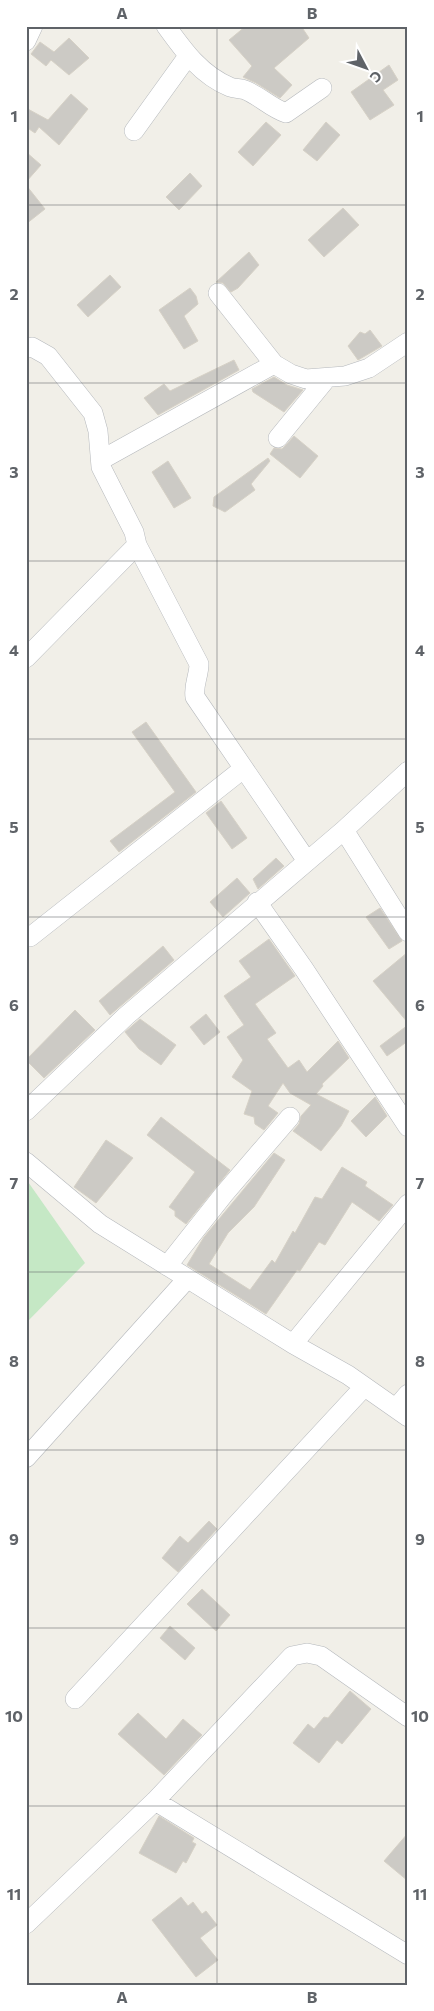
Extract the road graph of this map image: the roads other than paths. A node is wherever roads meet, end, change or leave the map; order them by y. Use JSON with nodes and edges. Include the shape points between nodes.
{"nodes":[{"id":1,"x":33,"y":26,"type":"edge"},
{"id":2,"x":166,"y":26,"type":"edge"},
{"id":3,"x":26,"y":41,"type":"edge"},
{"id":4,"x":188,"y":56,"type":"junction"},
{"id":5,"x":322,"y":88,"type":"dead end"},
{"id":6,"x":134,"y":132,"type":"dead end"},
{"id":7,"x":218,"y":293,"type":"dead end"},
{"id":8,"x":408,"y":342,"type":"edge"},
{"id":9,"x":26,"y":348,"type":"edge"},
{"id":10,"x":274,"y":364,"type":"junction"},
{"id":11,"x":326,"y":378,"type":"junction"},
{"id":12,"x":278,"y":438,"type":"dead end"},
{"id":13,"x":101,"y":460,"type":"junction"},
{"id":14,"x":137,"y":545,"type":"junction"},
{"id":15,"x":26,"y":658,"type":"edge"},
{"id":16,"x":244,"y":769,"type":"junction"},
{"id":17,"x":408,"y":771,"type":"edge"},
{"id":18,"x":344,"y":830,"type":"junction"},
{"id":19,"x":307,"y":861,"type":"junction"},
{"id":20,"x":257,"y":902,"type":"junction"},
{"id":21,"x":408,"y":932,"type":"edge"},
{"id":22,"x":30,"y":937,"type":"dead end"},
{"id":23,"x":26,"y":1111,"type":"edge"},
{"id":24,"x":290,"y":1117,"type":"dead end"},
{"id":25,"x":408,"y":1127,"type":"edge"},
{"id":26,"x":26,"y":1162,"type":"edge"},
{"id":27,"x":408,"y":1204,"type":"edge"},
{"id":28,"x":167,"y":1266,"type":"junction"},
{"id":29,"x":187,"y":1279,"type":"junction"},
{"id":30,"x":294,"y":1344,"type":"junction"},
{"id":31,"x":364,"y":1388,"type":"junction"},
{"id":32,"x":404,"y":1406,"type":"edge"},
{"id":33,"x":26,"y":1458,"type":"edge"},
{"id":34,"x":75,"y":1699,"type":"dead end"},
{"id":35,"x":408,"y":1717,"type":"edge"},
{"id":36,"x":155,"y":1801,"type":"junction"},
{"id":37,"x":26,"y":1924,"type":"edge"},
{"id":38,"x":408,"y":1955,"type":"edge"}],
"edges":[{"from":1,"to":3,"type":"street"},
{"from":2,"to":4,"type":"street"},
{"from":4,"to":5,"type":"street","via":[[206,74],[231,87],[246,90],[286,113]]},
{"from":4,"to":6,"type":"street"},
{"from":7,"to":10,"type":"street"},
{"from":8,"to":11,"type":"street","via":[[370,368]]},
{"from":9,"to":13,"type":"street","via":[[32,347],[48,356],[93,413]]},
{"from":10,"to":11,"type":"street","via":[[306,379]]},
{"from":10,"to":13,"type":"street"},
{"from":11,"to":12,"type":"street"},
{"from":13,"to":14,"type":"street","via":[[101,467],[134,532]]},
{"from":14,"to":15,"type":"street"},
{"from":14,"to":16,"type":"street","via":[[199,664],[199,674],[193,687],[195,697]]},
{"from":16,"to":19,"type":"street"},
{"from":16,"to":22,"type":"street"},
{"from":17,"to":18,"type":"street"},
{"from":18,"to":19,"type":"street"},
{"from":18,"to":21,"type":"street"},
{"from":19,"to":20,"type":"street"},
{"from":20,"to":23,"type":"street","via":[[126,1016]]},
{"from":20,"to":25,"type":"street"},
{"from":24,"to":28,"type":"street"},
{"from":26,"to":28,"type":"street","via":[[100,1224]]},
{"from":27,"to":30,"type":"street"},
{"from":28,"to":29,"type":"street"},
{"from":29,"to":30,"type":"street"},
{"from":29,"to":33,"type":"street"},
{"from":30,"to":31,"type":"street"},
{"from":31,"to":32,"type":"street"},
{"from":31,"to":34,"type":"street"},
{"from":35,"to":36,"type":"street","via":[[321,1656],[307,1653],[292,1656]]},
{"from":36,"to":37,"type":"street"},
{"from":36,"to":38,"type":"street"}]}
